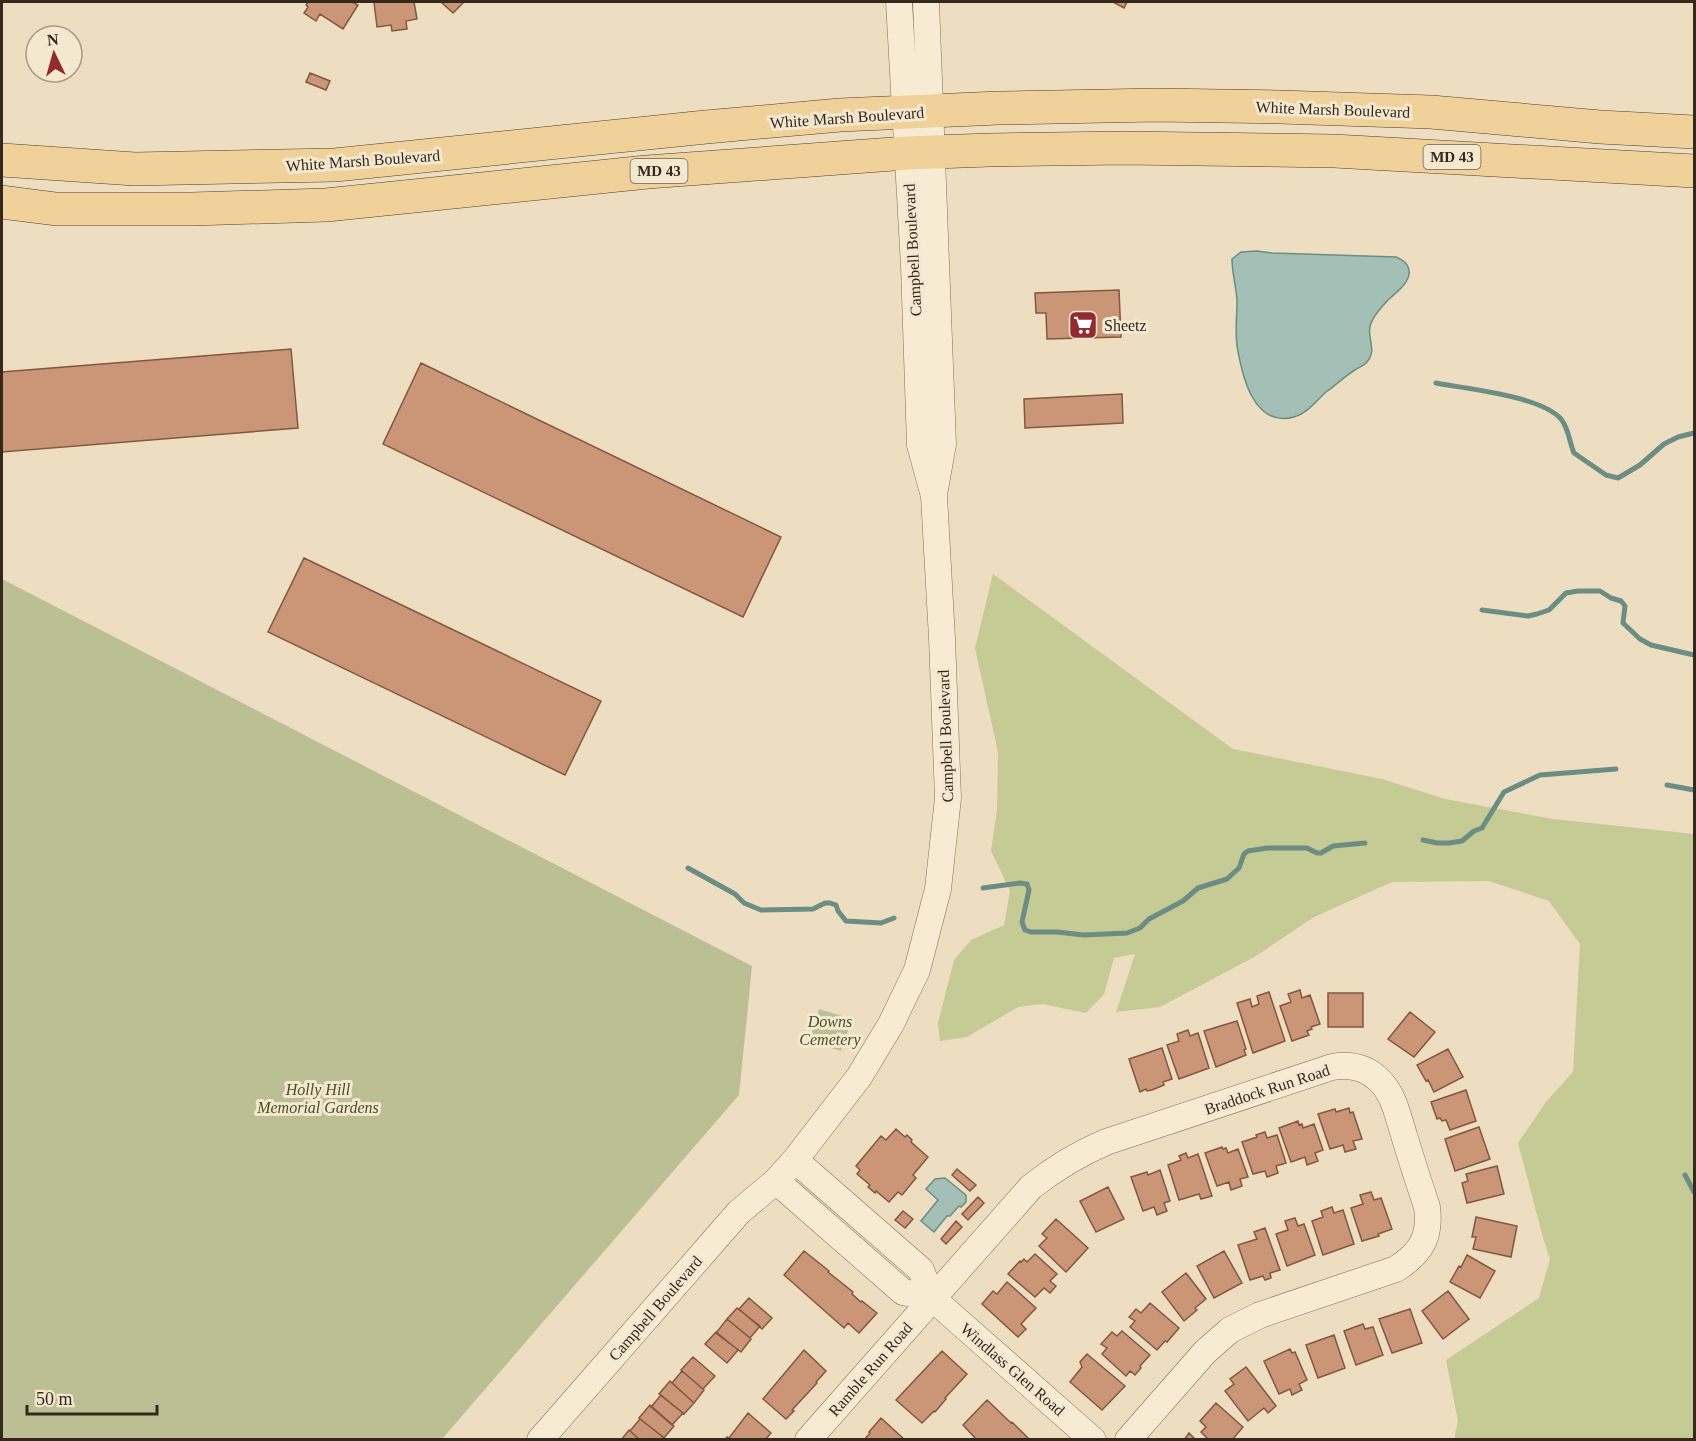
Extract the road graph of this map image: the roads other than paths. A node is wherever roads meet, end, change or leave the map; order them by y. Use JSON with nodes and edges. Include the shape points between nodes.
{"nodes":[{"id":1,"x":899,"y":2,"type":"edge"},
{"id":2,"x":926,"y":2,"type":"edge"},
{"id":3,"x":1695,"y":132,"type":"edge"},
{"id":4,"x":921,"y":134,"type":"junction"},
{"id":5,"x":2,"y":160,"type":"edge"},
{"id":6,"x":1695,"y":171,"type":"edge"},
{"id":7,"x":2,"y":202,"type":"edge"},
{"id":8,"x":795,"y":1160,"type":"junction"},
{"id":9,"x":776,"y":1181,"type":"junction"},
{"id":10,"x":932,"y":1298,"type":"junction"},
{"id":11,"x":540,"y":1440,"type":"edge"},
{"id":12,"x":563,"y":1440,"type":"edge"},
{"id":13,"x":808,"y":1440,"type":"edge"},
{"id":14,"x":1093,"y":1440,"type":"edge"},
{"id":15,"x":1128,"y":1440,"type":"edge"}],
"edges":[{"from":1,"to":4,"type":"street","name":"Campbell Boulevard"},
{"from":2,"to":4,"type":"street","name":"Campbell Boulevard"},
{"from":3,"to":4,"type":"main road","via":[[1600,127],[1525,133],[1394,134],[1125,128]]},
{"from":4,"to":5,"type":"main road","name":"White Marsh Boulevard","number":"MD 43","via":[[840,115],[335,165],[135,169]]},
{"from":4,"to":6,"type":"main road","name":"White Marsh Boulevard","number":"MD 43","via":[[1124,148],[1323,150]]},
{"from":4,"to":7,"type":"main road","name":"White Marsh Boulevard","number":"MD 43","via":[[647,172],[326,205],[56,209]]},
{"from":4,"to":8,"type":"street","name":"Campbell Boulevard","via":[[920,444],[934,496],[948,798],[938,889],[917,970],[891,1024],[859,1077]]},
{"from":8,"to":9,"type":"street","name":"Campbell Boulevard"},
{"from":8,"to":10,"type":"street","name":"Windlass Glen Road","via":[[921,1270]]},
{"from":9,"to":10,"type":"street","name":"Windlass Glen Road","via":[[903,1292]]},
{"from":9,"to":11,"type":"street","name":"Campbell Boulevard","via":[[739,1212]]},
{"from":9,"to":12,"type":"street","name":"Campbell Boulevard","via":[[755,1220]]},
{"from":10,"to":13,"type":"street","name":"Ramble Run Road"},
{"from":10,"to":14,"type":"street","name":"Windlass Glen Road"},
{"from":10,"to":15,"type":"street","name":"Braddock Run Road","via":[[1031,1187],[1083,1152],[1332,1067],[1345,1065],[1369,1072],[1392,1098],[1427,1207],[1428,1230],[1419,1250],[1396,1269],[1260,1315],[1230,1330],[1204,1352]]}]}
